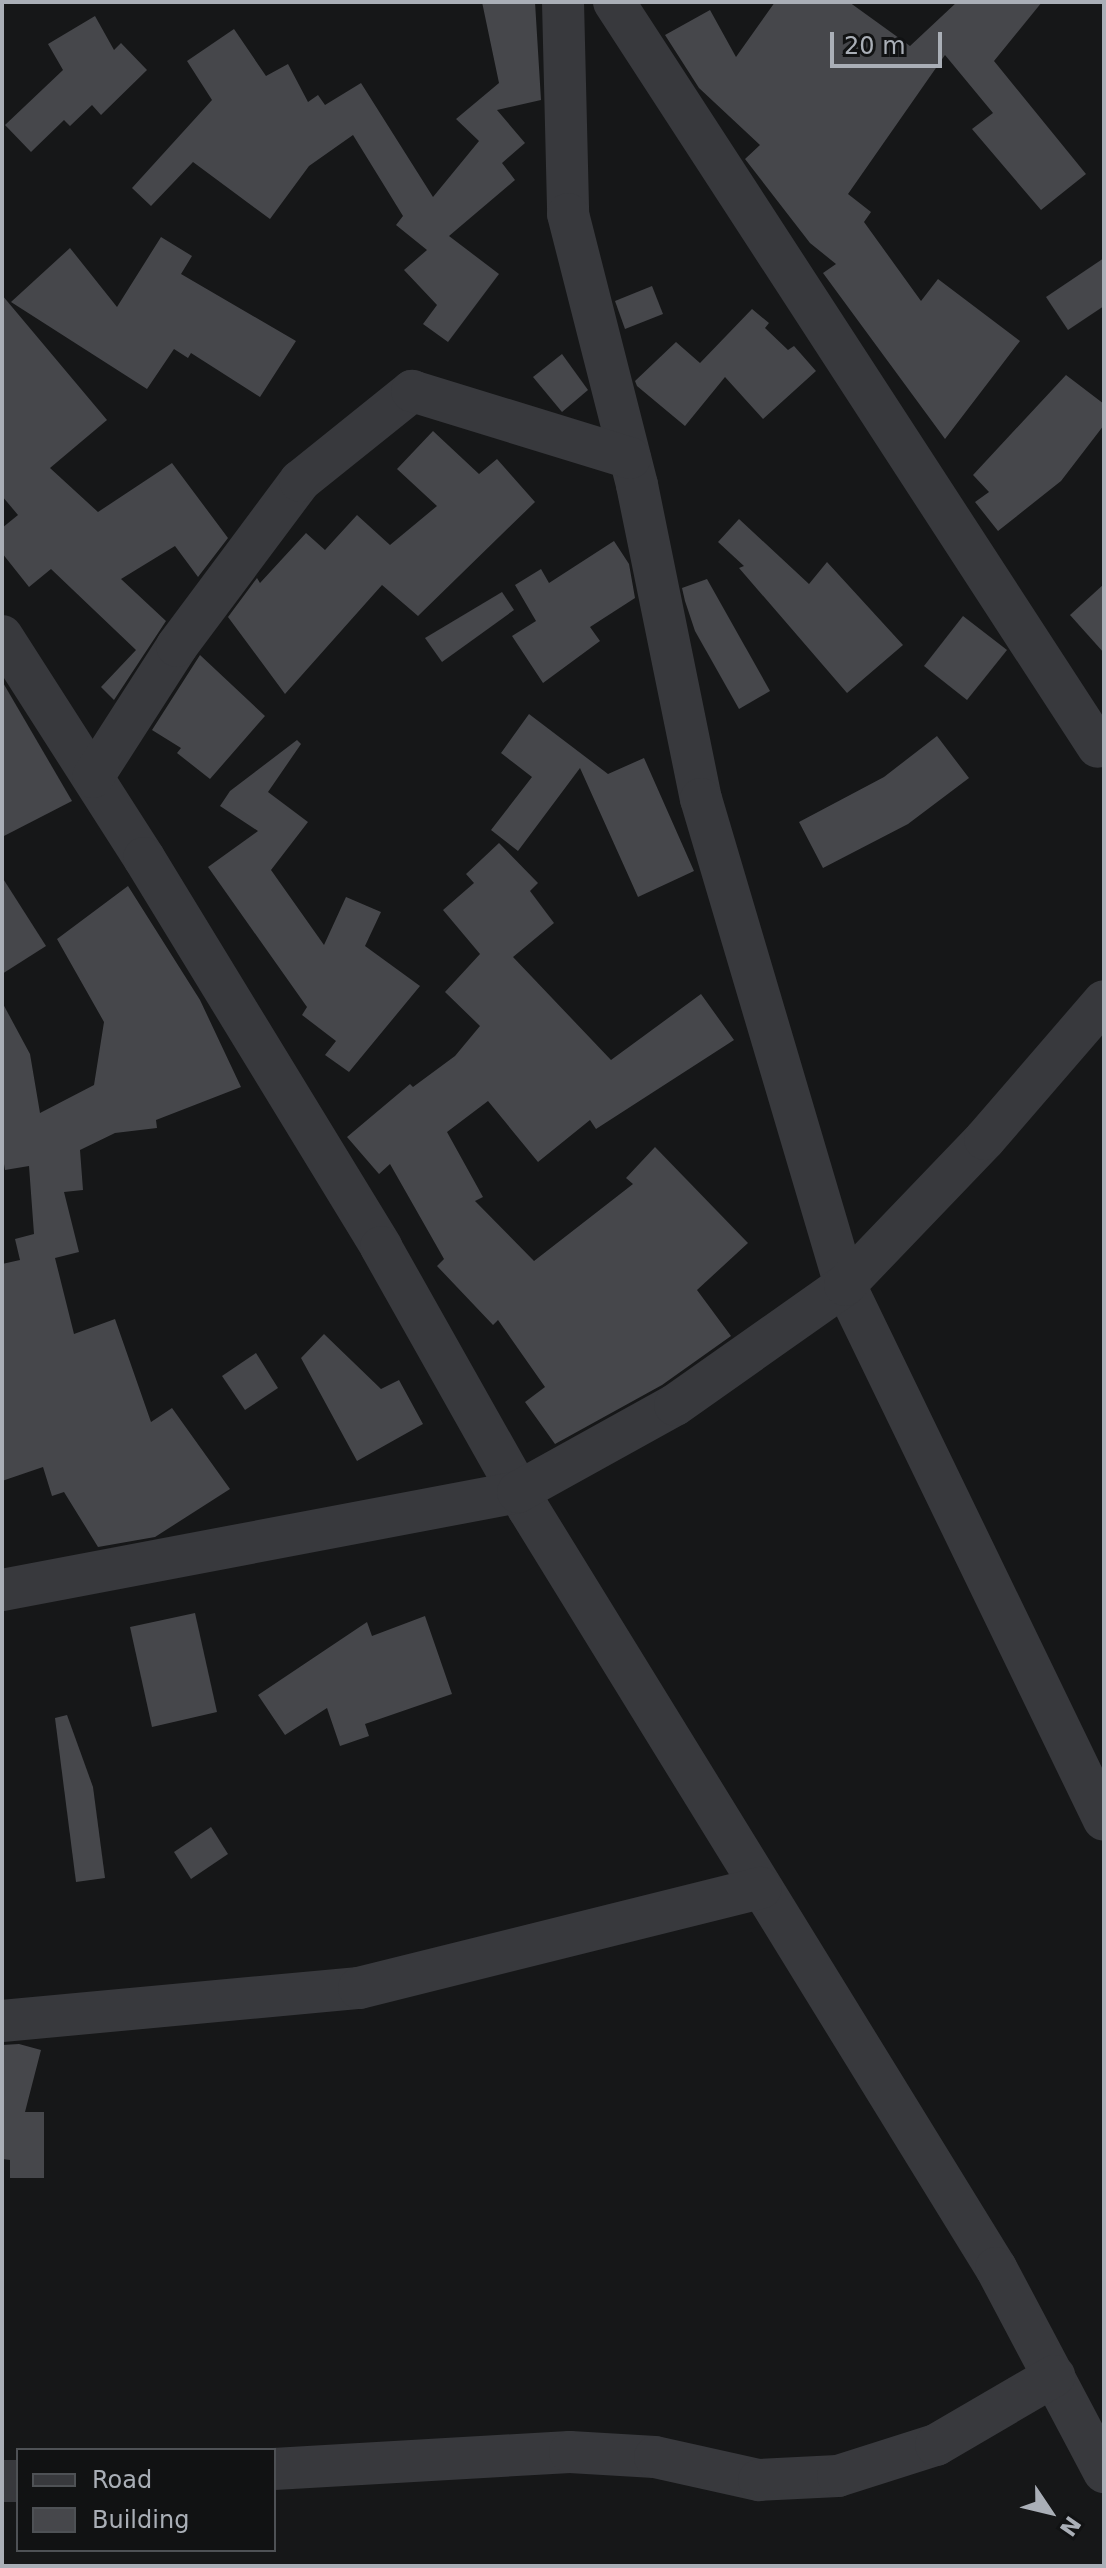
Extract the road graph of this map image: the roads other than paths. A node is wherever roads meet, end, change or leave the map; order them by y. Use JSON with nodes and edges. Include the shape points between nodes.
{"nodes":[{"id":1,"x":563,"y":2,"type":"edge"},
{"id":2,"x":614,"y":2,"type":"edge"},
{"id":3,"x":630,"y":458,"type":"junction"},
{"id":4,"x":2,"y":636,"type":"edge"},
{"id":5,"x":1102,"y":747,"type":"edge"},
{"id":6,"x":93,"y":777,"type":"junction"},
{"id":7,"x":1104,"y":1001,"type":"edge"},
{"id":8,"x":845,"y":1285,"type":"junction"},
{"id":9,"x":518,"y":1492,"type":"junction"},
{"id":10,"x":2,"y":1590,"type":"edge"},
{"id":11,"x":1104,"y":1820,"type":"edge"},
{"id":12,"x":761,"y":1888,"type":"junction"},
{"id":13,"x":2,"y":2021,"type":"edge"},
{"id":14,"x":1054,"y":2376,"type":"junction"},
{"id":15,"x":276,"y":2469,"type":"edge"},
{"id":16,"x":1104,"y":2472,"type":"edge"}],
"edges":[{"from":1,"to":3,"type":"street","via":[[568,214]]},
{"from":2,"to":5,"type":"street"},
{"from":3,"to":6,"type":"street","via":[[412,391],[300,481],[177,646]]},
{"from":3,"to":8,"type":"street","via":[[701,799]]},
{"from":4,"to":6,"type":"street"},
{"from":6,"to":9,"type":"street","via":[[381,1247]]},
{"from":7,"to":8,"type":"street","via":[[985,1139]]},
{"from":8,"to":9,"type":"street","via":[[675,1405]]},
{"from":8,"to":11,"type":"street"},
{"from":9,"to":10,"type":"street"},
{"from":9,"to":12,"type":"street"},
{"from":12,"to":13,"type":"street","via":[[359,1988]]},
{"from":12,"to":14,"type":"street","via":[[996,2268]]},
{"from":14,"to":15,"type":"street","via":[[936,2445],[838,2476],[759,2480],[655,2457],[570,2452]]},
{"from":14,"to":16,"type":"street"}]}
